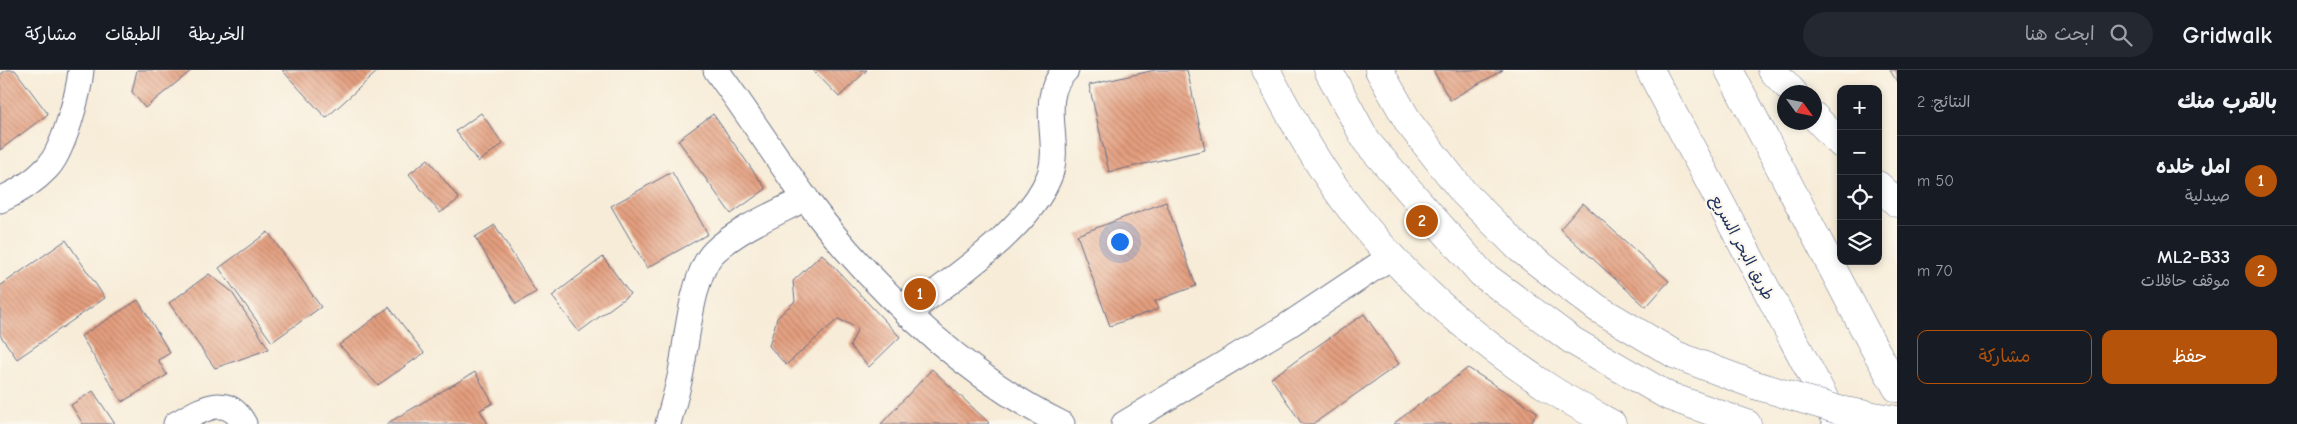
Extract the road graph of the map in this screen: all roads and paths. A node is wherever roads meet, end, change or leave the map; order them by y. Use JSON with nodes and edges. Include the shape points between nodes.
{"nodes":[{"id":1,"x":81,"y":70,"type":"edge"},
{"id":2,"x":716,"y":70,"type":"edge"},
{"id":3,"x":1066,"y":70,"type":"edge"},
{"id":4,"x":1266,"y":70,"type":"edge"},
{"id":5,"x":1328,"y":70,"type":"edge"},
{"id":6,"x":1379,"y":70,"type":"edge"},
{"id":7,"x":1650,"y":70,"type":"edge"},
{"id":8,"x":1729,"y":70,"type":"edge"},
{"id":9,"x":1772,"y":70,"type":"edge"},
{"id":10,"x":1786,"y":85,"type":"edge"},
{"id":11,"x":1822,"y":124,"type":"edge"},
{"id":12,"x":1837,"y":140,"type":"edge"},
{"id":13,"x":1882,"y":189,"type":"edge"},
{"id":14,"x":806,"y":198,"type":"junction"},
{"id":15,"x":0,"y":200,"type":"edge"},
{"id":16,"x":1897,"y":203,"type":"edge"},
{"id":17,"x":1392,"y":256,"type":"junction"},
{"id":18,"x":907,"y":314,"type":"junction"},
{"id":19,"x":1897,"y":388,"type":"edge"},
{"id":20,"x":1897,"y":420,"type":"edge"},
{"id":21,"x":176,"y":424,"type":"edge"},
{"id":22,"x":244,"y":424,"type":"edge"},
{"id":23,"x":668,"y":424,"type":"edge"},
{"id":24,"x":1062,"y":424,"type":"edge"},
{"id":25,"x":1124,"y":424,"type":"edge"},
{"id":26,"x":1612,"y":424,"type":"edge"},
{"id":27,"x":1747,"y":424,"type":"edge"},
{"id":28,"x":1838,"y":424,"type":"edge"}],
"edges":[{"from":1,"to":15,"type":"street","via":[[68,125],[49,166],[26,188]]},
{"from":2,"to":14,"type":"street"},
{"from":3,"to":18,"type":"street","via":[[1054,89],[1051,104],[1053,157],[1050,175],[1042,191],[1015,226]]},
{"from":4,"to":17,"type":"main road","via":[[1324,171],[1357,218]]},
{"from":5,"to":27,"type":"main road","via":[[1367,142],[1482,274],[1573,341],[1668,396]]},
{"from":6,"to":20,"type":"main road","bridge":true,"via":[[1409,123],[1464,193],[1520,249],[1597,308],[1676,355],[1755,385],[1839,410]]},
{"from":7,"to":28,"type":"main road","name":"طريق البحر السريع"},
{"from":8,"to":19,"type":"main road"},
{"from":9,"to":10,"type":"main road"},
{"from":11,"to":12,"type":"main road"},
{"from":13,"to":16,"type":"main road"},
{"from":14,"to":18,"type":"street","via":[[845,248]]},
{"from":14,"to":23,"type":"street","via":[[726,241],[704,266],[697,284]]},
{"from":17,"to":25,"type":"street","via":[[1287,326]]},
{"from":17,"to":26,"type":"main road","via":[[1490,346],[1548,388]]},
{"from":18,"to":24,"type":"street","via":[[971,368]]},
{"from":21,"to":22,"type":"street","via":[[216,406],[232,409]]}]}
